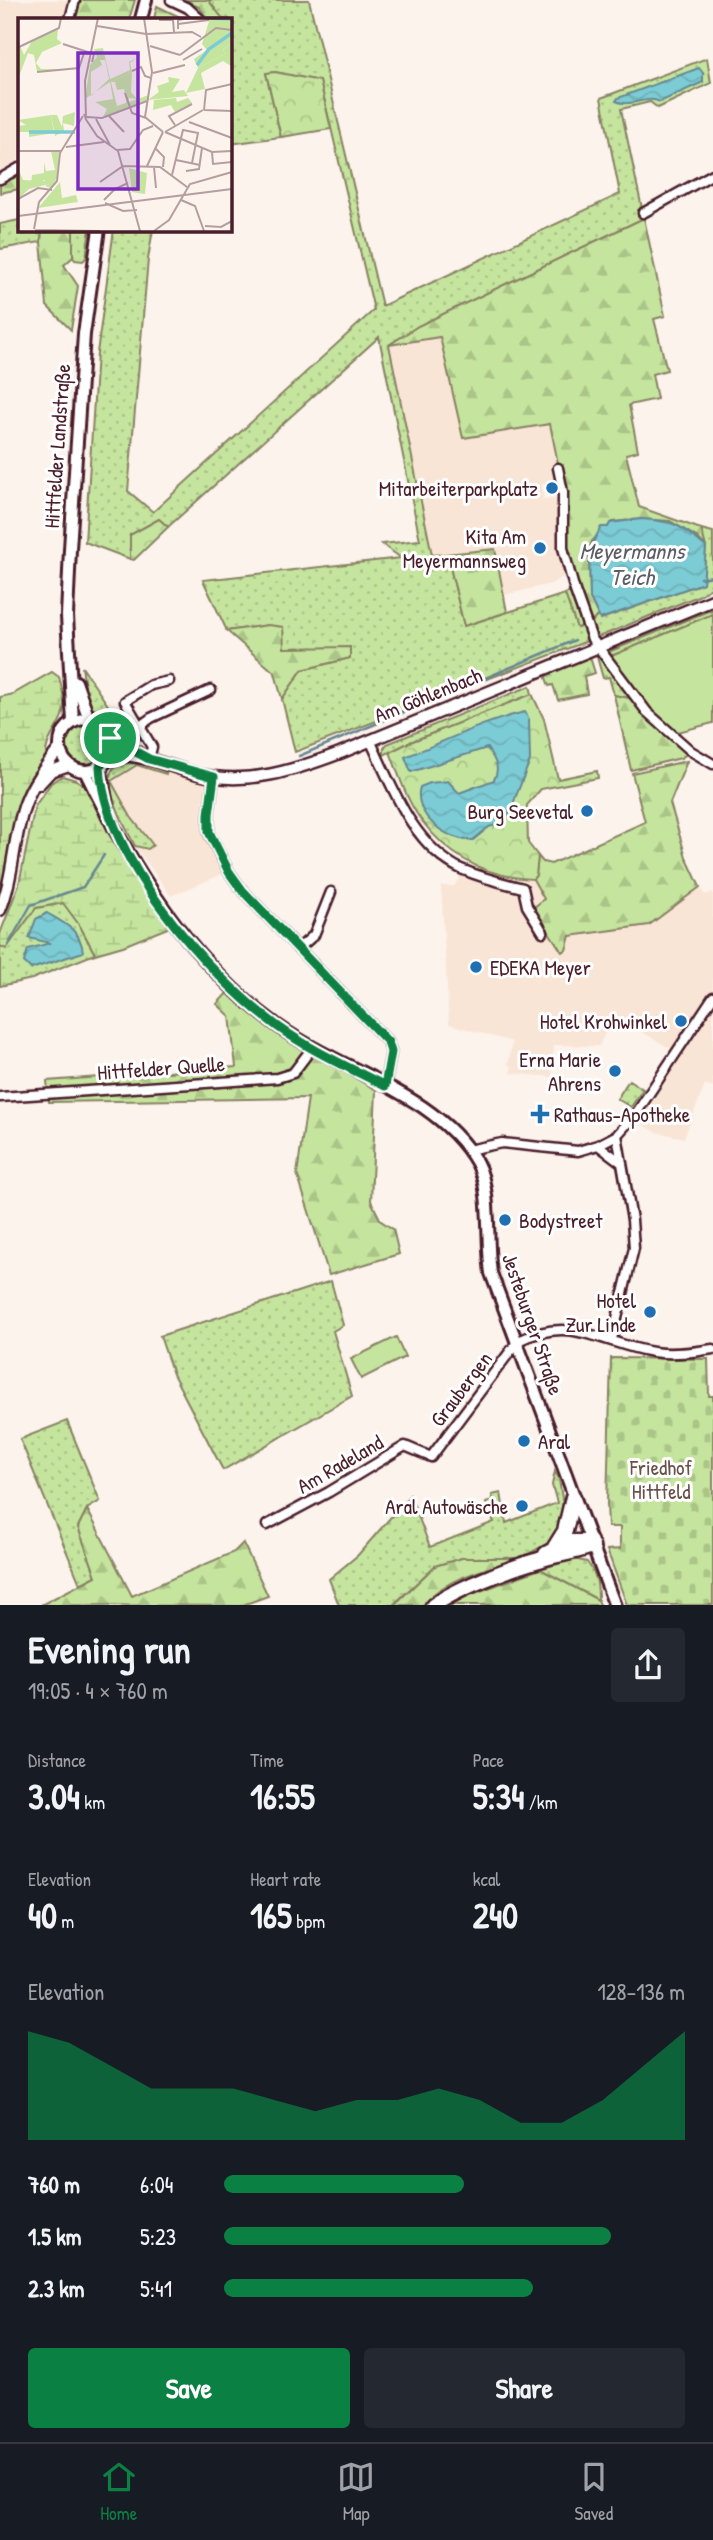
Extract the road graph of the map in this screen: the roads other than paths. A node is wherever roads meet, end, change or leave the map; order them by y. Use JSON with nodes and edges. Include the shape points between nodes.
{"nodes":[{"id":1,"x":75,"y":0,"type":"edge"},
{"id":2,"x":146,"y":0,"type":"edge"},
{"id":3,"x":171,"y":0,"type":"edge"},
{"id":4,"x":69,"y":18,"type":"edge"},
{"id":5,"x":141,"y":18,"type":"edge"},
{"id":6,"x":199,"y":18,"type":"edge"},
{"id":7,"x":18,"y":169,"type":"edge"},
{"id":8,"x":713,"y":174,"type":"edge"},
{"id":9,"x":0,"y":178,"type":"edge"},
{"id":10,"x":643,"y":213,"type":"dead end"},
{"id":11,"x":99,"y":231,"type":"edge"},
{"id":12,"x":558,"y":468,"type":"dead end"},
{"id":13,"x":713,"y":600,"type":"edge"},
{"id":14,"x":598,"y":648,"type":"junction"},
{"id":15,"x":71,"y":666,"type":"junction"},
{"id":16,"x":169,"y":681,"type":"dead end"},
{"id":17,"x":211,"y":690,"type":"dead end"},
{"id":18,"x":89,"y":719,"type":"junction"},
{"id":19,"x":72,"y":722,"type":"junction"},
{"id":20,"x":140,"y":726,"type":"junction"},
{"id":21,"x":110,"y":738,"type":"junction"},
{"id":22,"x":370,"y":740,"type":"junction"},
{"id":23,"x":60,"y":748,"type":"junction"},
{"id":24,"x":109,"y":755,"type":"junction"},
{"id":25,"x":149,"y":759,"type":"junction"},
{"id":26,"x":713,"y":764,"type":"edge"},
{"id":27,"x":69,"y":765,"type":"junction"},
{"id":28,"x":100,"y":766,"type":"junction"},
{"id":29,"x":85,"y":771,"type":"junction"},
{"id":30,"x":214,"y":777,"type":"junction"},
{"id":31,"x":25,"y":805,"type":"junction"},
{"id":32,"x":112,"y":824,"type":"junction"},
{"id":33,"x":331,"y":892,"type":"dead end"},
{"id":34,"x":0,"y":911,"type":"edge"},
{"id":35,"x":543,"y":932,"type":"dead end"},
{"id":36,"x":298,"y":949,"type":"junction"},
{"id":37,"x":713,"y":997,"type":"edge"},
{"id":38,"x":312,"y":1048,"type":"junction"},
{"id":39,"x":385,"y":1086,"type":"junction"},
{"id":40,"x":0,"y":1097,"type":"edge"},
{"id":41,"x":617,"y":1135,"type":"junction"},
{"id":42,"x":598,"y":1145,"type":"junction"},
{"id":43,"x":467,"y":1150,"type":"junction"},
{"id":44,"x":622,"y":1163,"type":"junction"},
{"id":45,"x":612,"y":1339,"type":"junction"},
{"id":46,"x":518,"y":1341,"type":"junction"},
{"id":47,"x":713,"y":1349,"type":"edge"},
{"id":48,"x":431,"y":1457,"type":"joint"},
{"id":49,"x":573,"y":1497,"type":"junction"},
{"id":50,"x":267,"y":1525,"type":"dead end"},
{"id":51,"x":591,"y":1544,"type":"junction"},
{"id":52,"x":554,"y":1548,"type":"junction"},
{"id":53,"x":540,"y":1559,"type":"junction"},
{"id":54,"x":456,"y":1593,"type":"junction"},
{"id":55,"x":433,"y":1605,"type":"edge"},
{"id":56,"x":443,"y":1605,"type":"edge"},
{"id":57,"x":615,"y":1605,"type":"edge"}],
"edges":[{"from":1,"to":4,"type":"street"},
{"from":2,"to":5,"type":"main road"},
{"from":3,"to":6,"type":"street"},
{"from":7,"to":9,"type":"street"},
{"from":8,"to":10,"type":"street"},
{"from":11,"to":15,"type":"main road","name":"Hittfelder Landstraße","via":[[84,334],[76,454],[68,590]]},
{"from":12,"to":14,"type":"street","via":[[563,548]]},
{"from":13,"to":14,"type":"street","name":"Am Göhlenbach"},
{"from":14,"to":22,"type":"street","name":"Am Göhlenbach"},
{"from":14,"to":26,"type":"street","via":[[647,712]]},
{"from":15,"to":18,"type":"main road","name":"Hittfelder Landstraße"},
{"from":15,"to":19,"type":"main road","name":"Hittfelder Landstraße"},
{"from":16,"to":20,"type":"street","via":[[151,685],[125,701]]},
{"from":17,"to":20,"type":"street"},
{"from":18,"to":19,"type":"main road"},
{"from":18,"to":21,"type":"main road","via":[[103,725]]},
{"from":19,"to":23,"type":"main road","via":[[62,733]]},
{"from":20,"to":25,"type":"street","via":[[152,747]]},
{"from":21,"to":24,"type":"main road"},
{"from":21,"to":25,"type":"street","name":"Am Göhlenbach"},
{"from":22,"to":30,"type":"street","name":"Am Göhlenbach","via":[[282,773]]},
{"from":22,"to":35,"type":"street","via":[[403,810],[429,844],[462,869],[523,888],[527,906]]},
{"from":23,"to":27,"type":"main road"},
{"from":23,"to":31,"type":"street","via":[[36,780]]},
{"from":24,"to":25,"type":"street","name":"Am Göhlenbach"},
{"from":24,"to":28,"type":"main road"},
{"from":25,"to":30,"type":"street","name":"Am Göhlenbach"},
{"from":27,"to":29,"type":"main road"},
{"from":27,"to":31,"type":"street","via":[[51,771]]},
{"from":28,"to":29,"type":"main road"},
{"from":28,"to":32,"type":"main road"},
{"from":29,"to":32,"type":"main road"},
{"from":30,"to":36,"type":"street","via":[[209,814],[214,845],[242,890]]},
{"from":31,"to":34,"type":"street"},
{"from":32,"to":38,"type":"main road","via":[[158,902],[212,968],[260,1013]]},
{"from":33,"to":36,"type":"street","via":[[314,935]]},
{"from":36,"to":39,"type":"street","via":[[388,1042],[391,1052]]},
{"from":37,"to":41,"type":"street"},
{"from":38,"to":39,"type":"main road","name":"Jesteburger Straße"},
{"from":38,"to":40,"type":"street","name":"Hittfelder Quelle","via":[[293,1073],[277,1078]]},
{"from":39,"to":43,"type":"main road","name":"Jesteburger Straße","via":[[447,1125]]},
{"from":41,"to":42,"type":"street"},
{"from":41,"to":44,"type":"street"},
{"from":42,"to":43,"type":"street","via":[[578,1151],[502,1143]]},
{"from":42,"to":44,"type":"street"},
{"from":43,"to":46,"type":"main road","name":"Jesteburger Straße","via":[[485,1186],[491,1272]]},
{"from":44,"to":45,"type":"street","via":[[634,1248]]},
{"from":45,"to":46,"type":"street","via":[[565,1330],[534,1332]]},
{"from":45,"to":47,"type":"street","via":[[655,1353]]},
{"from":46,"to":48,"type":"street","name":"Graubergen"},
{"from":46,"to":49,"type":"main road","name":"Jesteburger Straße"},
{"from":48,"to":50,"type":"street","name":"Am Radeland","via":[[405,1446]]},
{"from":49,"to":51,"type":"main road","name":"Jesteburger Straße"},
{"from":49,"to":52,"type":"highway","via":[[565,1531]]},
{"from":51,"to":52,"type":"highway","via":[[573,1541]]},
{"from":51,"to":53,"type":"highway","via":[[573,1553]]},
{"from":51,"to":57,"type":"main road","name":"Jesteburger Straße"},
{"from":52,"to":53,"type":"highway"},
{"from":53,"to":54,"type":"highway"},
{"from":54,"to":55,"type":"highway"},
{"from":54,"to":56,"type":"highway"}]}
